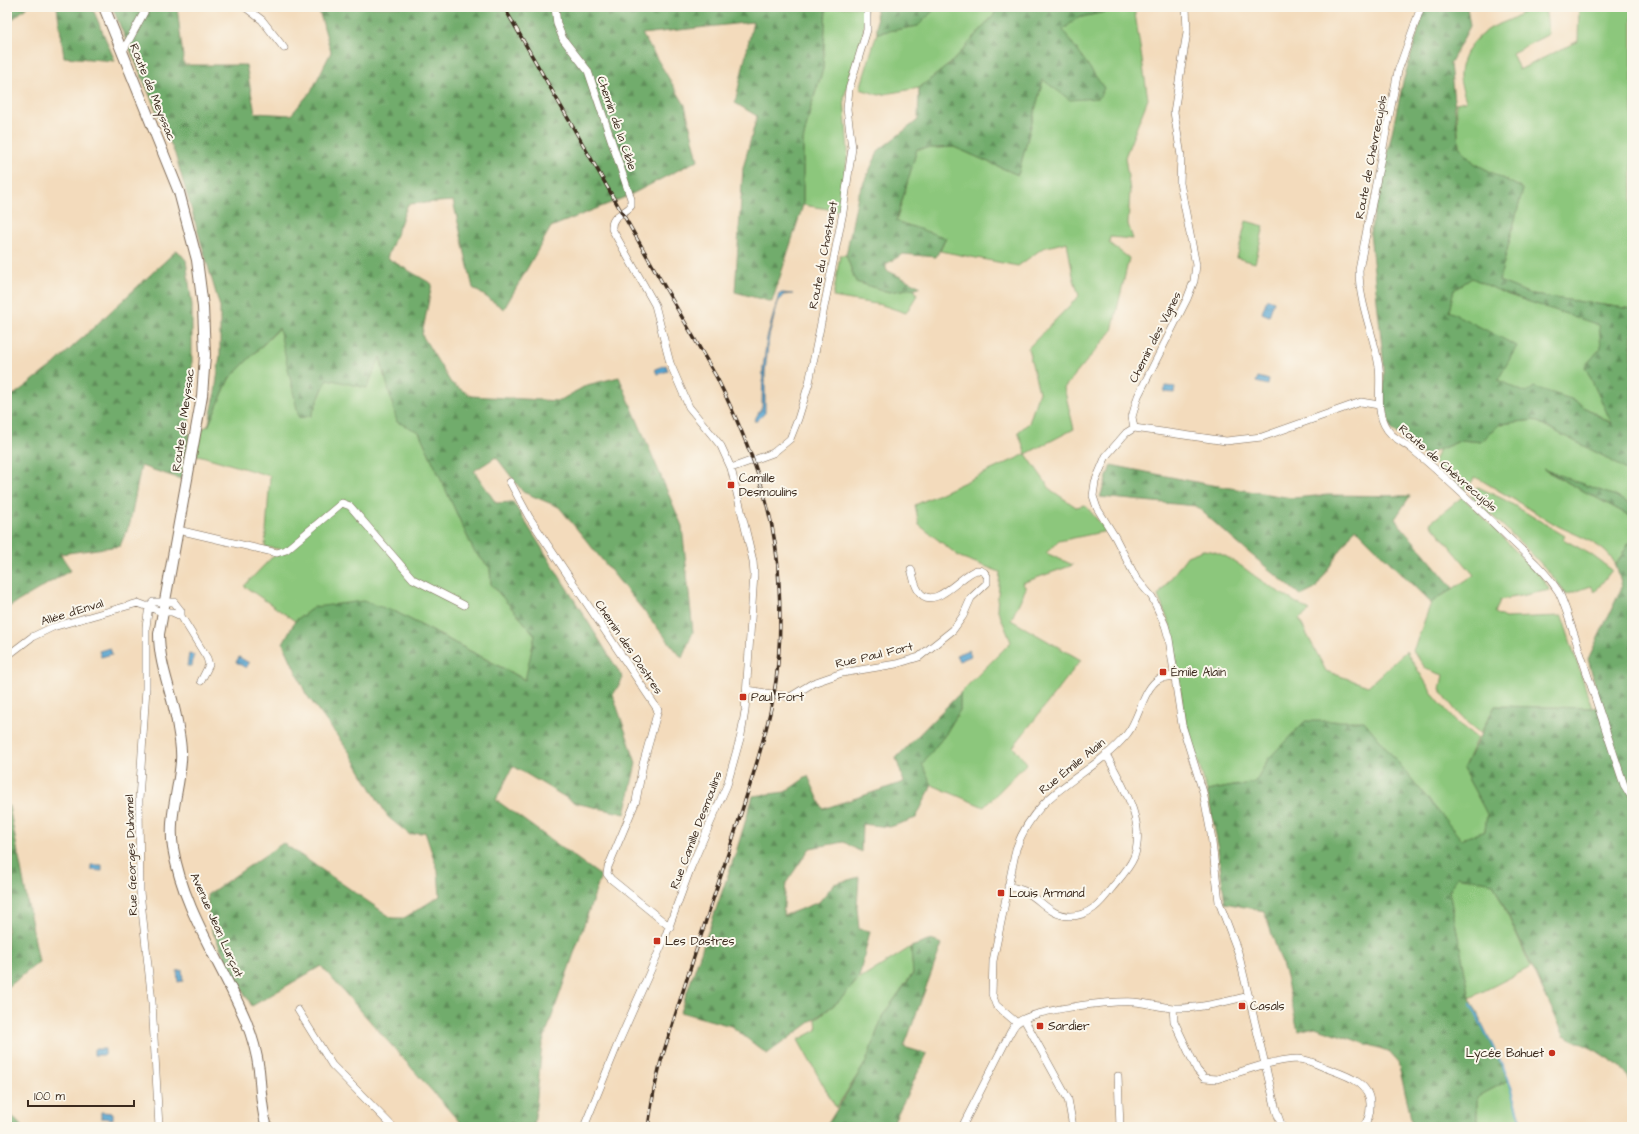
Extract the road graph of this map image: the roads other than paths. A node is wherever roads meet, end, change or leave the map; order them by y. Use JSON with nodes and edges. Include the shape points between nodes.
{"nodes":[{"id":1,"x":104,"y":7,"type":"edge"},
{"id":2,"x":147,"y":7,"type":"edge"},
{"id":3,"x":245,"y":7,"type":"edge"},
{"id":4,"x":555,"y":7,"type":"edge"},
{"id":5,"x":867,"y":7,"type":"edge"},
{"id":6,"x":1186,"y":7,"type":"edge"},
{"id":7,"x":1421,"y":7,"type":"edge"},
{"id":8,"x":284,"y":48,"type":"dead end"},
{"id":9,"x":123,"y":51,"type":"junction"},
{"id":10,"x":631,"y":206,"type":"joint"},
{"id":11,"x":1379,"y":405,"type":"junction"},
{"id":12,"x":1134,"y":428,"type":"junction"},
{"id":13,"x":730,"y":468,"type":"junction"},
{"id":14,"x":510,"y":482,"type":"dead end"},
{"id":15,"x":178,"y":530,"type":"junction"},
{"id":16,"x":911,"y":569,"type":"dead end"},
{"id":17,"x":164,"y":601,"type":"junction"},
{"id":18,"x":464,"y":605,"type":"dead end"},
{"id":19,"x":149,"y":606,"type":"junction"},
{"id":20,"x":162,"y":612,"type":"junction"},
{"id":21,"x":181,"y":616,"type":"junction"},
{"id":22,"x":7,"y":656,"type":"edge"},
{"id":23,"x":1174,"y":676,"type":"junction"},
{"id":24,"x":200,"y":681,"type":"dead end"},
{"id":25,"x":748,"y":690,"type":"junction"},
{"id":26,"x":1106,"y":754,"type":"junction"},
{"id":27,"x":1632,"y":798,"type":"edge"},
{"id":28,"x":1008,"y":886,"type":"junction"},
{"id":29,"x":670,"y":927,"type":"junction"},
{"id":30,"x":1249,"y":996,"type":"junction"},
{"id":31,"x":1173,"y":1008,"type":"junction"},
{"id":32,"x":298,"y":1010,"type":"dead end"},
{"id":33,"x":1024,"y":1019,"type":"junction"},
{"id":34,"x":1017,"y":1022,"type":"junction"},
{"id":35,"x":1266,"y":1066,"type":"junction"},
{"id":36,"x":1118,"y":1076,"type":"dead end"},
{"id":37,"x":159,"y":1127,"type":"edge"},
{"id":38,"x":267,"y":1127,"type":"edge"},
{"id":39,"x":393,"y":1127,"type":"edge"},
{"id":40,"x":584,"y":1127,"type":"edge"},
{"id":41,"x":962,"y":1127,"type":"edge"},
{"id":42,"x":1073,"y":1127,"type":"edge"},
{"id":43,"x":1120,"y":1127,"type":"edge"},
{"id":44,"x":1282,"y":1127,"type":"edge"},
{"id":45,"x":1363,"y":1127,"type":"edge"}],
"edges":[{"from":1,"to":9,"type":"main road","name":"Route de Meyssac"},
{"from":2,"to":9,"type":"street"},
{"from":3,"to":8,"type":"street","via":[[262,20]]},
{"from":4,"to":10,"type":"street","name":"Chemin de la Cible","via":[[557,24],[563,39],[588,71],[632,199]]},
{"from":5,"to":13,"type":"street","name":"Route du Chastanet","via":[[867,30],[849,89],[847,109],[852,148],[843,212],[809,383],[790,439],[773,453]]},
{"from":6,"to":12,"type":"street","name":"Chemin des Vignes","via":[[1186,32],[1174,112],[1181,156],[1180,183],[1196,265],[1194,281],[1187,299],[1138,396],[1132,417]]},
{"from":7,"to":11,"type":"street","name":"Route de Chèvrecujols","via":[[1398,71],[1380,175],[1359,270],[1362,305],[1379,366]]},
{"from":9,"to":15,"type":"main road","name":"Route de Meyssac","via":[[179,192],[197,260],[201,287],[205,355],[202,396]]},
{"from":10,"to":13,"type":"street","name":"Rue Camille Desmoulins","via":[[615,217],[612,229],[655,305],[670,363],[689,407],[721,446]]},
{"from":11,"to":12,"type":"street","via":[[1361,402],[1262,437],[1226,441]]},
{"from":11,"to":27,"type":"street","name":"Route de Chèvrecujols","via":[[1382,420],[1391,434],[1412,449],[1478,507],[1558,590],[1624,785]]},
{"from":12,"to":23,"type":"street","via":[[1126,433],[1106,456],[1095,482],[1093,496],[1097,508],[1136,578],[1152,597],[1165,625],[1170,639]]},
{"from":13,"to":25,"type":"street","name":"Rue Camille Desmoulins","via":[[754,574]]},
{"from":14,"to":29,"type":"street","name":"Chemin des Dastres","via":[[528,517],[658,710],[642,764],[636,801],[607,874]]},
{"from":15,"to":17,"type":"main road","name":"Route de Meyssac"},
{"from":15,"to":18,"type":"street","via":[[277,553],[286,550],[342,503],[350,506],[413,579]]},
{"from":16,"to":25,"type":"street","name":"Rue Paul Fort","via":[[922,595],[930,597],[951,589],[977,570],[984,572],[987,583],[971,598],[953,630],[919,657],[896,664],[842,673],[813,683],[790,697]]},
{"from":17,"to":19,"type":"street","via":[[153,602]]},
{"from":17,"to":20,"type":"main road","name":"Route de Meyssac"},
{"from":17,"to":21,"type":"street","via":[[174,602],[181,611]]},
{"from":19,"to":20,"type":"street"},
{"from":19,"to":22,"type":"street","name":"Allée d'Enval","via":[[138,603],[53,627],[32,637]]},
{"from":19,"to":37,"type":"street","name":"Rue Georges Duhamel","via":[[139,800],[140,892],[152,1002]]},
{"from":20,"to":21,"type":"street","via":[[172,612]]},
{"from":20,"to":38,"type":"main road","name":"Avenue Jean Lurçat","via":[[159,634],[160,659],[178,726],[181,760],[171,829],[173,848],[190,901],[246,1022],[259,1069],[262,1112]]},
{"from":21,"to":24,"type":"street","via":[[207,658],[208,665]]},
{"from":23,"to":26,"type":"street","name":"Rue Émile Alain","via":[[1160,678],[1152,684],[1128,734]]},
{"from":23,"to":30,"type":"street","via":[[1182,725],[1207,813],[1219,902],[1238,952]]},
{"from":25,"to":29,"type":"street","name":"Rue Camille Desmoulins","via":[[741,735],[727,785],[691,868]]},
{"from":26,"to":28,"type":"street","name":"Rue Émile Alain","via":[[1045,800],[1030,819],[1018,843]]},
{"from":26,"to":28,"type":"street","via":[[1127,792],[1135,819],[1137,838],[1134,856],[1128,868],[1102,902],[1081,915],[1057,914],[1027,892]]},
{"from":28,"to":34,"type":"street","name":"Rue Émile Alain","via":[[993,960],[992,994],[996,1005]]},
{"from":29,"to":40,"type":"street","name":"Rue Camille Desmoulins"},
{"from":30,"to":31,"type":"street","via":[[1203,1006]]},
{"from":30,"to":35,"type":"street"},
{"from":31,"to":33,"type":"street","via":[[1136,1002],[1094,1003],[1036,1014]]},
{"from":31,"to":35,"type":"street","via":[[1174,1021],[1197,1070],[1204,1078],[1217,1079]]},
{"from":32,"to":39,"type":"street","via":[[332,1065]]},
{"from":33,"to":34,"type":"street"},
{"from":33,"to":42,"type":"street","via":[[1068,1099]]},
{"from":34,"to":41,"type":"street"},
{"from":35,"to":44,"type":"street"},
{"from":35,"to":45,"type":"street","via":[[1299,1059],[1356,1080],[1367,1091],[1371,1101],[1370,1113]]},
{"from":36,"to":43,"type":"street"}]}
